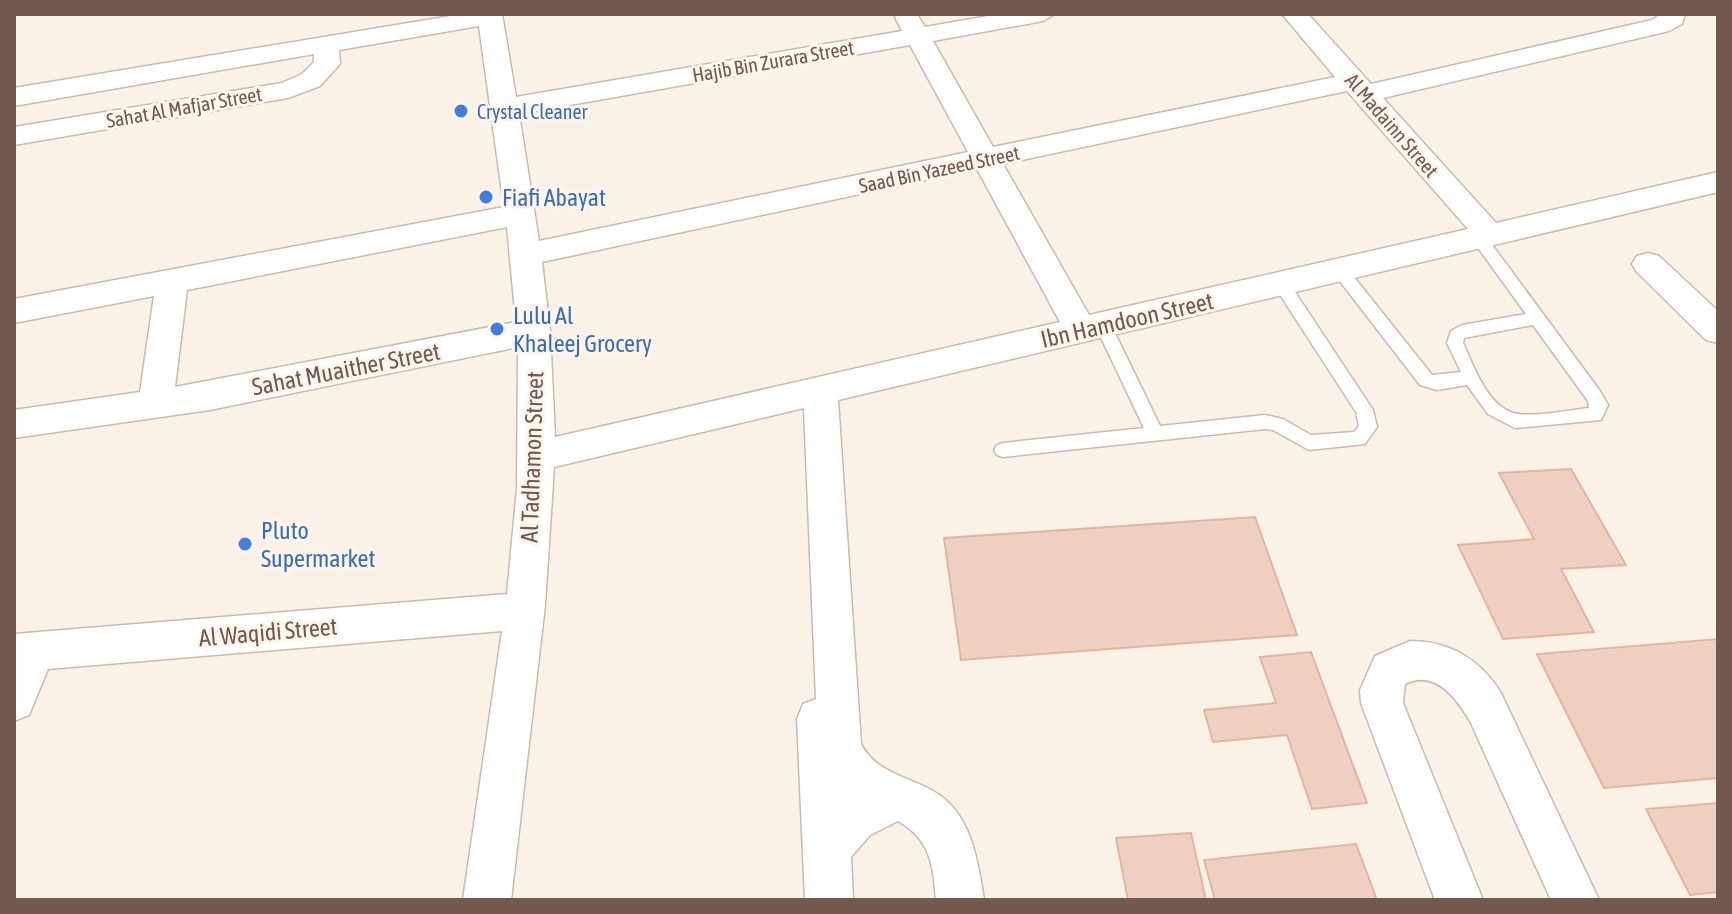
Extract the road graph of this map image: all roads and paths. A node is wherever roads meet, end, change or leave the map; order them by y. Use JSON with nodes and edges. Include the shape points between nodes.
{"nodes":[{"id":1,"x":1043,"y":14,"type":"edge"},
{"id":2,"x":1294,"y":14,"type":"edge"},
{"id":3,"x":490,"y":16,"type":"edge"},
{"id":4,"x":1667,"y":20,"type":"edge"},
{"id":5,"x":912,"y":25,"type":"edge"},
{"id":6,"x":326,"y":45,"type":"junction"},
{"id":7,"x":1358,"y":88,"type":"junction"},
{"id":8,"x":14,"y":98,"type":"edge"},
{"id":9,"x":503,"y":108,"type":"junction"},
{"id":10,"x":14,"y":136,"type":"edge"},
{"id":11,"x":987,"y":159,"type":"junction"},
{"id":12,"x":1718,"y":182,"type":"edge"},
{"id":13,"x":518,"y":215,"type":"junction"},
{"id":14,"x":1484,"y":237,"type":"junction"},
{"id":15,"x":523,"y":255,"type":"junction"},
{"id":16,"x":1648,"y":264,"type":"dead end"},
{"id":17,"x":1340,"y":271,"type":"junction"},
{"id":18,"x":172,"y":280,"type":"junction"},
{"id":19,"x":1281,"y":284,"type":"junction"},
{"id":20,"x":14,"y":311,"type":"edge"},
{"id":21,"x":1539,"y":318,"type":"junction"},
{"id":22,"x":1092,"y":328,"type":"junction"},
{"id":23,"x":534,"y":331,"type":"junction"},
{"id":24,"x":1718,"y":331,"type":"edge"},
{"id":25,"x":1473,"y":377,"type":"junction"},
{"id":26,"x":809,"y":395,"type":"junction"},
{"id":27,"x":156,"y":405,"type":"junction"},
{"id":28,"x":14,"y":424,"type":"edge"},
{"id":29,"x":1155,"y":433,"type":"junction"},
{"id":30,"x":1003,"y":450,"type":"dead end"},
{"id":31,"x":536,"y":456,"type":"junction"},
{"id":32,"x":522,"y":611,"type":"junction"},
{"id":33,"x":24,"y":653,"type":"edge"},
{"id":34,"x":14,"y":701,"type":"edge"},
{"id":35,"x":897,"y":799,"type":"junction"},
{"id":36,"x":828,"y":879,"type":"edge"},
{"id":37,"x":487,"y":900,"type":"edge"},
{"id":38,"x":960,"y":900,"type":"edge"},
{"id":39,"x":1459,"y":900,"type":"edge"},
{"id":40,"x":1575,"y":900,"type":"edge"}],
"edges":[{"from":1,"to":5,"type":"street","name":"Hajib Bin Zurara Street"},
{"from":2,"to":7,"type":"street","name":"Al Madainn Street"},
{"from":3,"to":6,"type":"street","name":"Sahat Al Mafjar Street"},
{"from":3,"to":9,"type":"street","name":"Al Tadhamon Street"},
{"from":4,"to":7,"type":"street","name":"Saad Bin Yazeed Street"},
{"from":5,"to":9,"type":"street","name":"Hajib Bin Zurara Street"},
{"from":5,"to":11,"type":"street"},
{"from":6,"to":8,"type":"street","name":"Sahat Al Mafjar Street"},
{"from":6,"to":10,"type":"street","name":"Sahat Al Mafjar Street","via":[[327,64],[311,80],[288,90]]},
{"from":7,"to":11,"type":"street","name":"Saad Bin Yazeed Street"},
{"from":7,"to":14,"type":"street","name":"Al Madainn Street"},
{"from":9,"to":13,"type":"street","name":"Al Tadhamon Street"},
{"from":11,"to":15,"type":"street","name":"Saad Bin Yazeed Street"},
{"from":11,"to":22,"type":"street"},
{"from":12,"to":14,"type":"street","name":"Ibn Hamdoon Street"},
{"from":13,"to":15,"type":"street","name":"Al Tadhamon Street"},
{"from":13,"to":18,"type":"street"},
{"from":14,"to":17,"type":"street","name":"Ibn Hamdoon Street"},
{"from":14,"to":21,"type":"lane"},
{"from":15,"to":23,"type":"street","name":"Al Tadhamon Street"},
{"from":16,"to":24,"type":"street"},
{"from":17,"to":19,"type":"street","name":"Ibn Hamdoon Street"},
{"from":17,"to":25,"type":"lane","via":[[1426,380]]},
{"from":18,"to":20,"type":"street"},
{"from":18,"to":27,"type":"street"},
{"from":19,"to":22,"type":"street","name":"Ibn Hamdoon Street"},
{"from":19,"to":29,"type":"lane","via":[[1364,410],[1365,434],[1350,442],[1309,443],[1265,422]]},
{"from":21,"to":25,"type":"lane","via":[[1457,335],[1455,343]]},
{"from":21,"to":25,"type":"lane","via":[[1597,401],[1595,415],[1505,419],[1491,409]]},
{"from":22,"to":26,"type":"street","name":"Ibn Hamdoon Street"},
{"from":22,"to":29,"type":"lane"},
{"from":23,"to":27,"type":"street","name":"Sahat Muaither Street"},
{"from":23,"to":31,"type":"street","name":"Al Tadhamon Street"},
{"from":26,"to":31,"type":"street","name":"Ibn Hamdoon Street"},
{"from":26,"to":35,"type":"street","via":[[840,747],[863,783]]},
{"from":26,"to":36,"type":"street"},
{"from":27,"to":28,"type":"street","name":"Sahat Muaither Street"},
{"from":29,"to":30,"type":"lane"},
{"from":31,"to":32,"type":"street","name":"Al Tadhamon Street"},
{"from":32,"to":33,"type":"street","name":"Al Waqidi Street"},
{"from":32,"to":37,"type":"street","name":"Al Tadhamon Street"},
{"from":33,"to":34,"type":"street"},
{"from":35,"to":36,"type":"street","via":[[851,821],[837,836]]},
{"from":35,"to":38,"type":"street","via":[[917,806],[942,829],[955,860]]},
{"from":39,"to":40,"type":"street","via":[[1382,703],[1381,690],[1390,670],[1410,660],[1449,667],[1479,695]]}]}
